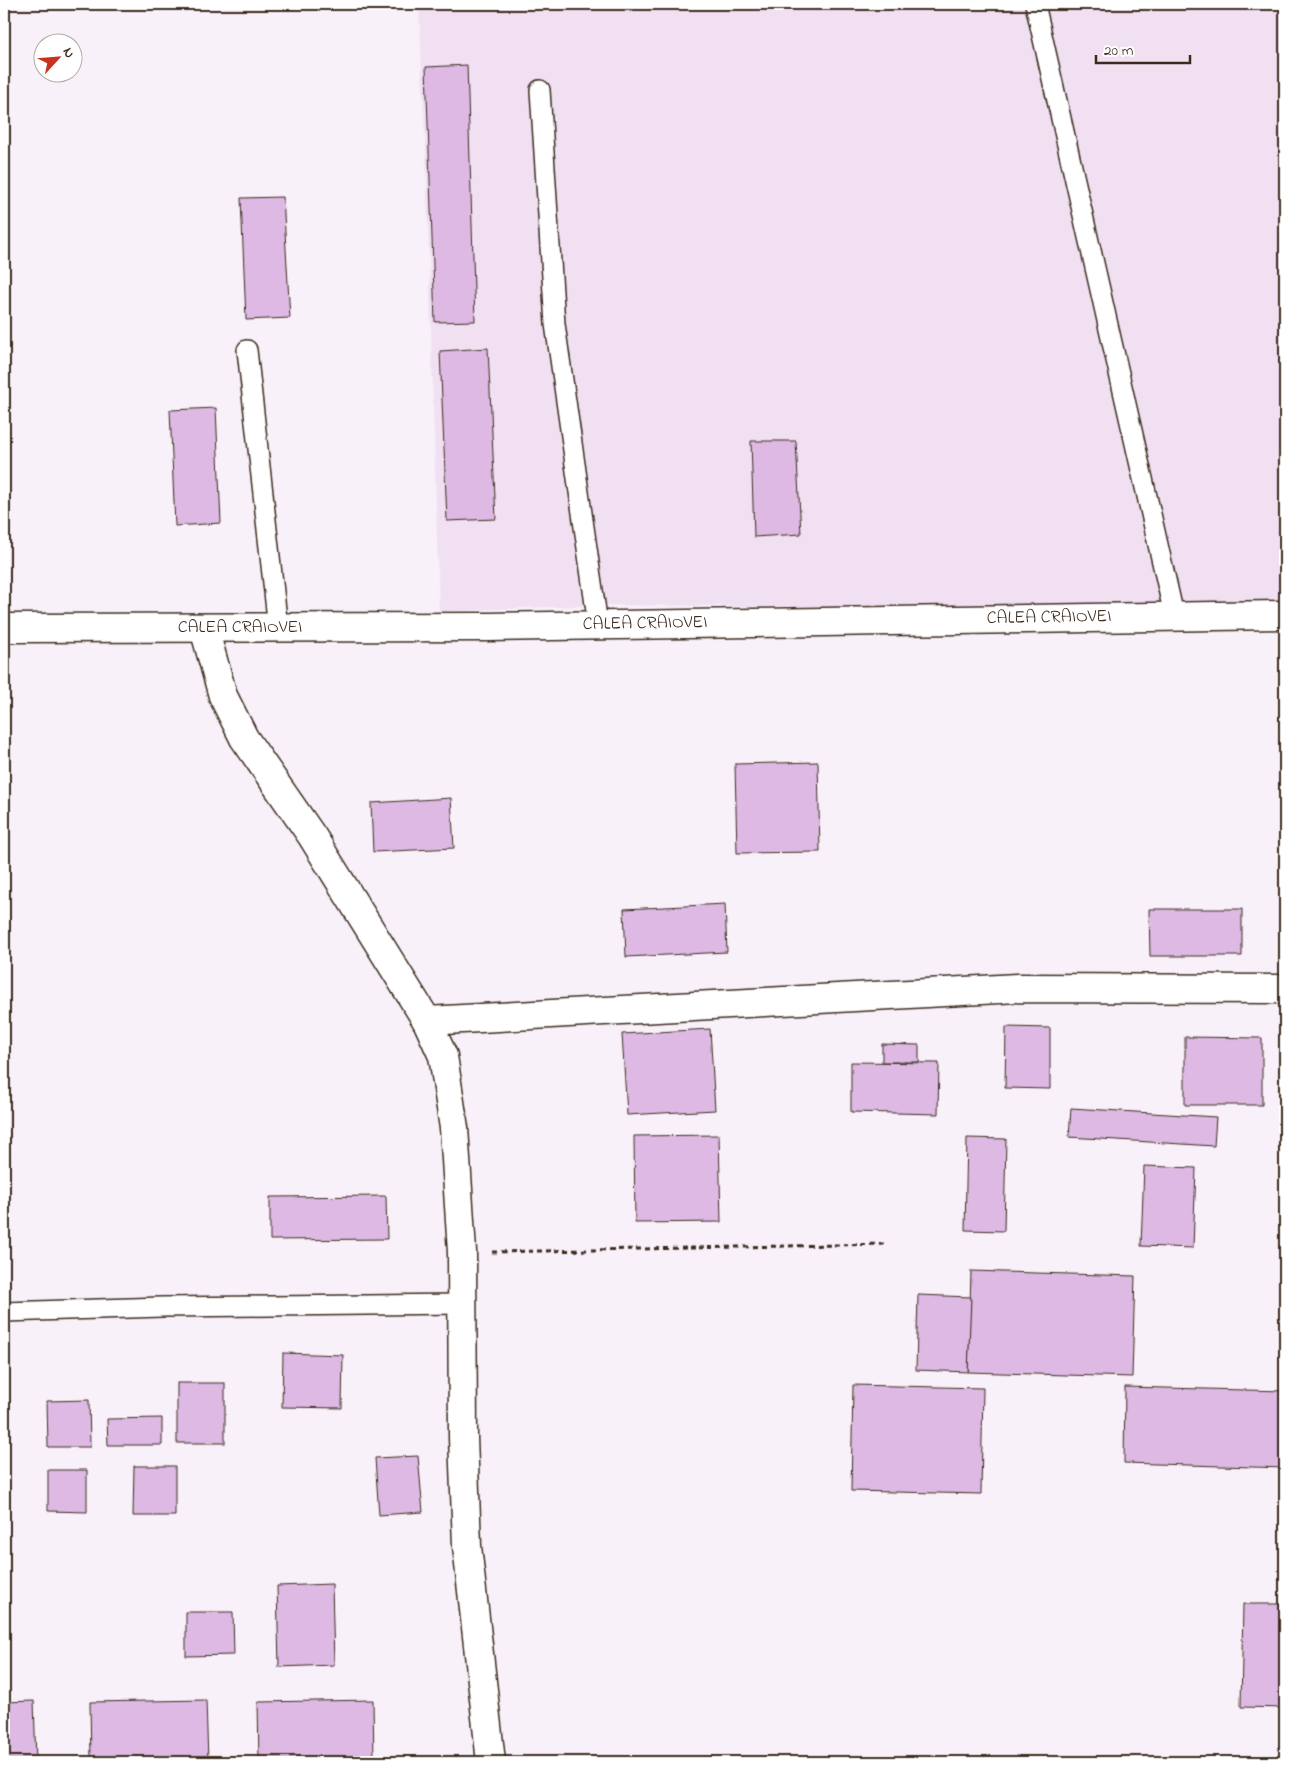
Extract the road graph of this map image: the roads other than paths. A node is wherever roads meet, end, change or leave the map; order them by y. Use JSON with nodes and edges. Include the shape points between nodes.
{"nodes":[{"id":1,"x":1035,"y":4,"type":"edge"},
{"id":2,"x":540,"y":90,"type":"dead end"},
{"id":3,"x":247,"y":350,"type":"dead end"},
{"id":4,"x":1285,"y":615,"type":"edge"},
{"id":5,"x":1174,"y":616,"type":"junction"},
{"id":6,"x":598,"y":625,"type":"junction"},
{"id":7,"x":4,"y":628,"type":"edge"},
{"id":8,"x":204,"y":628,"type":"junction"},
{"id":9,"x":278,"y":628,"type":"junction"},
{"id":10,"x":1285,"y":989,"type":"edge"},
{"id":11,"x":427,"y":1021,"type":"junction"},
{"id":12,"x":462,"y":1304,"type":"junction"},
{"id":13,"x":4,"y":1312,"type":"edge"},
{"id":14,"x":491,"y":1762,"type":"edge"}],
"edges":[{"from":1,"to":5,"type":"lane"},
{"from":2,"to":6,"type":"lane","via":[[555,324]]},
{"from":3,"to":9,"type":"lane"},
{"from":4,"to":5,"type":"street","name":"CALEA CRAIOVEI"},
{"from":5,"to":6,"type":"street","name":"CALEA CRAIOVEI"},
{"from":6,"to":9,"type":"street","name":"CALEA CRAIOVEI"},
{"from":7,"to":8,"type":"street","name":"CALEA CRAIOVEI"},
{"from":8,"to":9,"type":"street","name":"CALEA CRAIOVEI"},
{"from":8,"to":11,"type":"street","via":[[223,696],[244,738],[312,836]]},
{"from":10,"to":11,"type":"street","via":[[1017,988]]},
{"from":11,"to":12,"type":"street","via":[[443,1056],[454,1128]]},
{"from":12,"to":13,"type":"lane"},
{"from":12,"to":14,"type":"street","via":[[467,1546]]}]}
